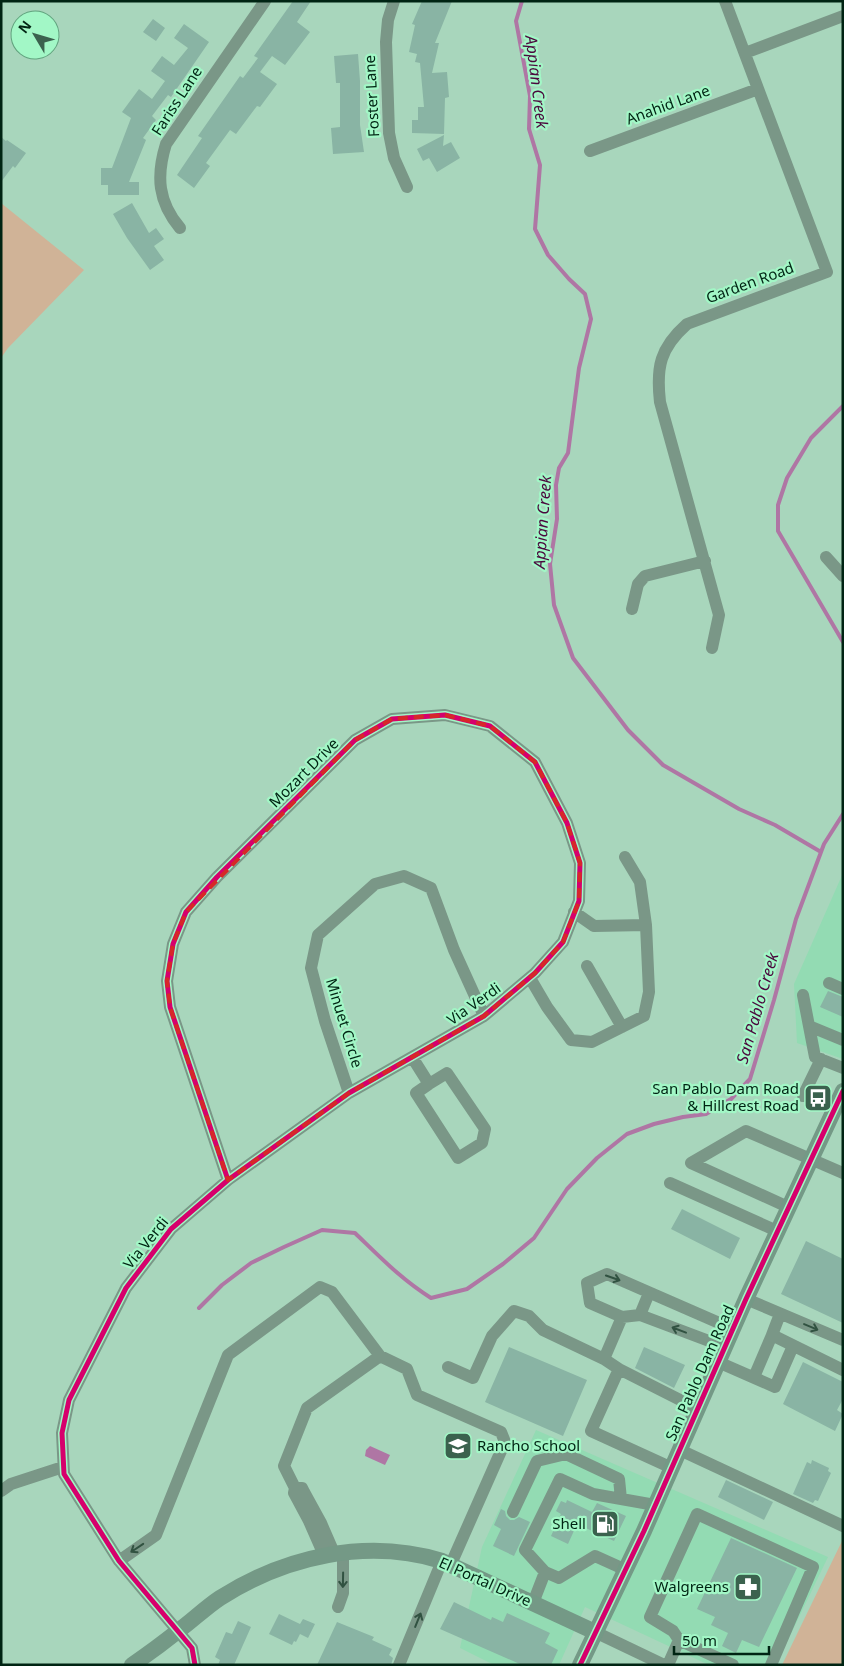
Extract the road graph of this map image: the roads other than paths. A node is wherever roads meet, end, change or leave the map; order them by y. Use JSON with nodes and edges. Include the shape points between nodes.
{"nodes":[{"id":1,"x":265,"y":1,"type":"edge"},
{"id":2,"x":394,"y":1,"type":"edge"},
{"id":3,"x":725,"y":1,"type":"edge"},
{"id":4,"x":843,"y":16,"type":"edge"},
{"id":5,"x":745,"y":53,"type":"junction"},
{"id":6,"x":758,"y":89,"type":"junction"},
{"id":7,"x":590,"y":151,"type":"dead end"},
{"id":8,"x":407,"y":187,"type":"dead end"},
{"id":9,"x":180,"y":228,"type":"dead end"},
{"id":10,"x":826,"y":557,"type":"dead end"},
{"id":11,"x":705,"y":561,"type":"junction"},
{"id":12,"x":843,"y":576,"type":"edge"},
{"id":13,"x":632,"y":609,"type":"dead end"},
{"id":14,"x":712,"y":648,"type":"dead end"},
{"id":15,"x":625,"y":857,"type":"dead end"},
{"id":16,"x":574,"y":912,"type":"junction"},
{"id":17,"x":646,"y":926,"type":"junction"},
{"id":18,"x":587,"y":966,"type":"dead end"},
{"id":19,"x":533,"y":976,"type":"junction"},
{"id":20,"x":829,"y":983,"type":"dead end"},
{"id":21,"x":843,"y":989,"type":"edge"},
{"id":22,"x":803,"y":995,"type":"dead end"},
{"id":23,"x":484,"y":1016,"type":"junction"},
{"id":24,"x":809,"y":1026,"type":"junction"},
{"id":25,"x":622,"y":1027,"type":"junction"},
{"id":26,"x":843,"y":1040,"type":"edge"},
{"id":27,"x":412,"y":1057,"type":"junction"},
{"id":28,"x":821,"y":1059,"type":"junction"},
{"id":29,"x":843,"y":1068,"type":"edge"},
{"id":30,"x":429,"y":1084,"type":"junction"},
{"id":31,"x":843,"y":1091,"type":"edge"},
{"id":32,"x":349,"y":1094,"type":"junction"},
{"id":33,"x":803,"y":1096,"type":"dead end"},
{"id":34,"x":811,"y":1160,"type":"junction"},
{"id":35,"x":843,"y":1173,"type":"edge"},
{"id":36,"x":228,"y":1180,"type":"junction"},
{"id":37,"x":670,"y":1183,"type":"dead end"},
{"id":38,"x":788,"y":1207,"type":"junction"},
{"id":39,"x":777,"y":1231,"type":"junction"},
{"id":40,"x":649,"y":1293,"type":"junction"},
{"id":41,"x":746,"y":1299,"type":"junction"},
{"id":42,"x":780,"y":1314,"type":"junction"},
{"id":43,"x":640,"y":1315,"type":"junction"},
{"id":44,"x":622,"y":1317,"type":"junction"},
{"id":45,"x":733,"y":1329,"type":"junction"},
{"id":46,"x":772,"y":1335,"type":"junction"},
{"id":47,"x":843,"y":1340,"type":"edge"},
{"id":48,"x":793,"y":1346,"type":"junction"},
{"id":49,"x":722,"y":1355,"type":"junction"},
{"id":50,"x":380,"y":1356,"type":"junction"},
{"id":51,"x":604,"y":1359,"type":"junction"},
{"id":52,"x":448,"y":1367,"type":"dead end"},
{"id":53,"x":619,"y":1370,"type":"junction"},
{"id":54,"x":843,"y":1370,"type":"edge"},
{"id":55,"x":754,"y":1377,"type":"junction"},
{"id":56,"x":698,"y":1409,"type":"junction"},
{"id":57,"x":680,"y":1450,"type":"junction"},
{"id":58,"x":63,"y":1467,"type":"junction"},
{"id":59,"x":672,"y":1468,"type":"junction"},
{"id":60,"x":1,"y":1491,"type":"edge"},
{"id":61,"x":621,"y":1499,"type":"junction"},
{"id":62,"x":656,"y":1505,"type":"junction"},
{"id":63,"x":513,"y":1512,"type":"dead end"},
{"id":64,"x":843,"y":1526,"type":"edge"},
{"id":65,"x":334,"y":1553,"type":"junction"},
{"id":66,"x":119,"y":1561,"type":"junction"},
{"id":67,"x":447,"y":1562,"type":"junction"},
{"id":68,"x":626,"y":1570,"type":"junction"},
{"id":69,"x":545,"y":1572,"type":"junction"},
{"id":70,"x":533,"y":1603,"type":"junction"},
{"id":71,"x":338,"y":1607,"type":"dead end"},
{"id":72,"x":178,"y":1632,"type":"junction"},
{"id":73,"x":596,"y":1632,"type":"junction"},
{"id":74,"x":679,"y":1640,"type":"junction"},
{"id":75,"x":132,"y":1665,"type":"edge"},
{"id":76,"x":196,"y":1665,"type":"edge"},
{"id":77,"x":400,"y":1665,"type":"edge"},
{"id":78,"x":580,"y":1665,"type":"edge"},
{"id":79,"x":664,"y":1665,"type":"edge"},
{"id":80,"x":668,"y":1665,"type":"edge"},
{"id":81,"x":733,"y":1665,"type":"edge"},
{"id":82,"x":770,"y":1665,"type":"edge"}],
"edges":[{"from":1,"to":9,"type":"street","name":"Fariss Lane","via":[[166,144],[159,178],[166,207]]},
{"from":2,"to":8,"type":"street","name":"Foster Lane","via":[[386,42],[389,133],[394,158]]},
{"from":3,"to":5,"type":"street","name":"Garden Road"},
{"from":4,"to":5,"type":"street"},
{"from":5,"to":6,"type":"street","name":"Garden Road"},
{"from":6,"to":7,"type":"street","name":"Anahid Lane"},
{"from":6,"to":11,"type":"street","name":"Garden Road","via":[[827,272],[688,324],[664,351],[659,368],[660,402]]},
{"from":10,"to":12,"type":"street"},
{"from":11,"to":13,"type":"street","via":[[645,576],[638,584]]},
{"from":11,"to":14,"type":"street","name":"Garden Road","via":[[719,615]]},
{"from":15,"to":17,"type":"street","via":[[640,882]]},
{"from":16,"to":17,"type":"street","via":[[594,926]]},
{"from":16,"to":19,"type":"street","name":"Mozart Drive","via":[[562,942]]},
{"from":16,"to":36,"type":"street","name":"Mozart Drive","via":[[579,901],[580,863],[567,822],[535,762],[498,732],[490,726],[445,715],[392,719],[355,740],[217,877],[186,912],[173,944],[167,981],[170,1008]]},
{"from":17,"to":25,"type":"street","via":[[649,992],[644,1016]]},
{"from":18,"to":25,"type":"street"},
{"from":19,"to":23,"type":"street","name":"Via Verdi"},
{"from":19,"to":25,"type":"street","via":[[547,1007],[571,1040],[592,1042]]},
{"from":20,"to":21,"type":"street"},
{"from":22,"to":24,"type":"street"},
{"from":23,"to":27,"type":"street","name":"Via Verdi"},
{"from":23,"to":32,"type":"street","name":"Minuet Circle","via":[[431,888],[404,876],[376,884],[318,936],[311,968]]},
{"from":24,"to":26,"type":"street"},
{"from":24,"to":28,"type":"street","via":[[815,1057]]},
{"from":27,"to":30,"type":"street"},
{"from":27,"to":32,"type":"street","name":"Via Verdi"},
{"from":28,"to":29,"type":"street"},
{"from":28,"to":33,"type":"street"},
{"from":30,"to":30,"type":"street","via":[[416,1093],[458,1158],[482,1143],[485,1129],[447,1073]]},
{"from":31,"to":34,"type":"main road","name":"San Pablo Dam Road"},
{"from":32,"to":36,"type":"street","name":"Via Verdi"},
{"from":34,"to":35,"type":"street"},
{"from":34,"to":38,"type":"main road","name":"San Pablo Dam Road"},
{"from":34,"to":38,"type":"street","via":[[746,1131],[691,1163]]},
{"from":36,"to":58,"type":"street","name":"Via Verdi","via":[[171,1229],[126,1288],[69,1400],[62,1433]]},
{"from":37,"to":39,"type":"street"},
{"from":38,"to":39,"type":"main road","name":"San Pablo Dam Road"},
{"from":39,"to":41,"type":"main road","name":"San Pablo Dam Road"},
{"from":40,"to":43,"type":"street"},
{"from":44,"to":40,"type":"street","one_way":true,"via":[[590,1303],[587,1283],[607,1274]]},
{"from":40,"to":45,"type":"street"},
{"from":41,"to":42,"type":"street"},
{"from":41,"to":45,"type":"main road","name":"San Pablo Dam Road"},
{"from":42,"to":46,"type":"street"},
{"from":42,"to":47,"type":"street","one_way":true},
{"from":43,"to":44,"type":"street"},
{"from":49,"to":43,"type":"street","one_way":true},
{"from":44,"to":51,"type":"street"},
{"from":45,"to":49,"type":"main road","name":"San Pablo Dam Road"},
{"from":46,"to":48,"type":"street"},
{"from":46,"to":55,"type":"street"},
{"from":48,"to":54,"type":"street"},
{"from":48,"to":55,"type":"street","via":[[775,1387]]},
{"from":49,"to":55,"type":"street"},
{"from":49,"to":56,"type":"main road","name":"San Pablo Dam Road"},
{"from":50,"to":65,"type":"street","via":[[307,1408],[284,1466],[309,1521]]},
{"from":50,"to":66,"type":"street","one_way":true,"via":[[332,1292],[320,1288],[228,1355],[156,1535]]},
{"from":50,"to":67,"type":"street","via":[[407,1369],[417,1395],[502,1432],[505,1442],[465,1533]]},
{"from":51,"to":52,"type":"street","via":[[543,1330],[529,1316],[514,1311],[492,1336],[473,1378]]},
{"from":51,"to":53,"type":"street"},
{"from":53,"to":56,"type":"street"},
{"from":53,"to":59,"type":"street","via":[[591,1431]]},
{"from":56,"to":57,"type":"main road","name":"San Pablo Dam Road"},
{"from":57,"to":59,"type":"main road","name":"San Pablo Dam Road"},
{"from":57,"to":64,"type":"street"},
{"from":58,"to":60,"type":"street","via":[[11,1484]]},
{"from":58,"to":66,"type":"street","name":"Via Verdi","via":[[64,1474]]},
{"from":59,"to":62,"type":"main road","name":"San Pablo Dam Road"},
{"from":61,"to":62,"type":"street"},
{"from":61,"to":63,"type":"street","via":[[619,1479],[566,1454],[537,1461]]},
{"from":61,"to":69,"type":"street","via":[[593,1494],[560,1479],[525,1550]]},
{"from":62,"to":68,"type":"main road","name":"San Pablo Dam Road"},
{"from":65,"to":67,"type":"main road","name":"El Portal Drive","via":[[381,1551],[422,1555]]},
{"from":65,"to":71,"type":"street","one_way":true,"via":[[342,1593]]},
{"from":65,"to":72,"type":"main road","name":"El Portal Drive","via":[[287,1565],[252,1580],[219,1599]]},
{"from":66,"to":72,"type":"street","name":"Via Verdi"},
{"from":67,"to":70,"type":"main road","name":"El Portal Drive"},
{"from":77,"to":67,"type":"street","one_way":true},
{"from":68,"to":69,"type":"street","via":[[595,1556],[559,1578]]},
{"from":68,"to":73,"type":"main road","name":"San Pablo Dam Road"},
{"from":69,"to":70,"type":"street"},
{"from":70,"to":73,"type":"main road","name":"El Portal Drive"},
{"from":72,"to":75,"type":"main road","name":"El Portal Drive"},
{"from":72,"to":76,"type":"street","name":"Via Verdi","via":[[192,1648]]},
{"from":73,"to":78,"type":"main road","name":"San Pablo Dam Road"},
{"from":73,"to":79,"type":"street"},
{"from":74,"to":80,"type":"street"},
{"from":74,"to":81,"type":"street"},
{"from":74,"to":82,"type":"street","via":[[673,1630],[650,1617],[697,1514],[813,1567]]}]}
